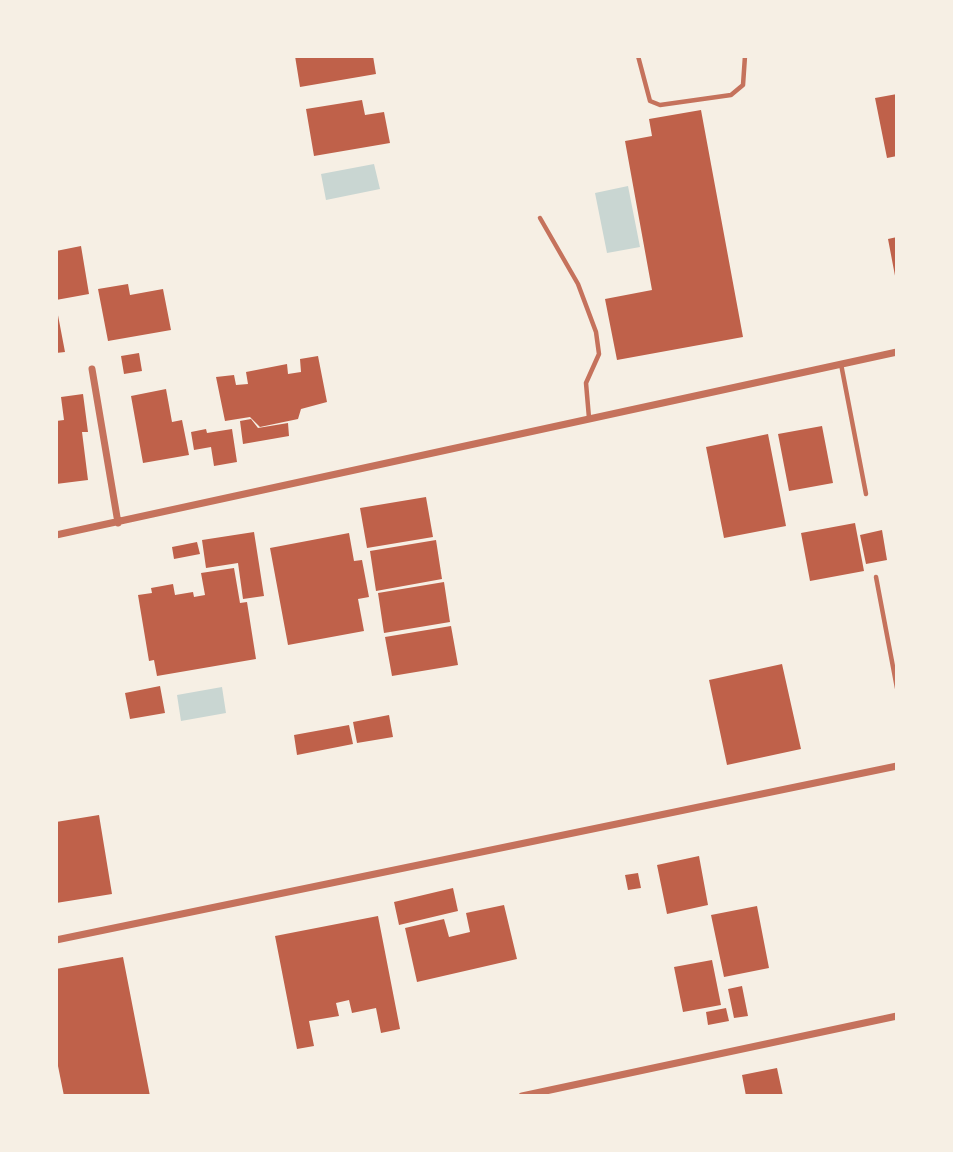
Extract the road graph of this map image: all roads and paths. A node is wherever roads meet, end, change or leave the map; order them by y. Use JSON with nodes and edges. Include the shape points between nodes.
{"nodes":[{"id":1,"x":638,"y":56,"type":"edge"},
{"id":2,"x":745,"y":56,"type":"edge"},
{"id":3,"x":540,"y":218,"type":"dead end"},
{"id":4,"x":897,"y":352,"type":"edge"},
{"id":5,"x":841,"y":363,"type":"junction"},
{"id":6,"x":92,"y":369,"type":"dead end"},
{"id":7,"x":589,"y":418,"type":"junction"},
{"id":8,"x":866,"y":494,"type":"dead end"},
{"id":9,"x":118,"y":523,"type":"junction"},
{"id":10,"x":56,"y":535,"type":"edge"},
{"id":11,"x":876,"y":576,"type":"dead end"},
{"id":12,"x":897,"y":688,"type":"edge"},
{"id":13,"x":897,"y":766,"type":"edge"},
{"id":14,"x":56,"y":940,"type":"edge"},
{"id":15,"x":897,"y":1016,"type":"edge"},
{"id":16,"x":522,"y":1096,"type":"edge"}],
"edges":[{"from":1,"to":2,"type":"lane","via":[[650,101],[660,105],[731,94],[743,85]]},
{"from":3,"to":7,"type":"lane","via":[[578,285],[596,332],[598,354],[586,383]]},
{"from":4,"to":5,"type":"street"},
{"from":5,"to":7,"type":"street"},
{"from":5,"to":8,"type":"lane"},
{"from":6,"to":9,"type":"street"},
{"from":7,"to":9,"type":"street"},
{"from":9,"to":10,"type":"street"},
{"from":11,"to":12,"type":"lane"},
{"from":13,"to":14,"type":"street"},
{"from":15,"to":16,"type":"street"}]}
